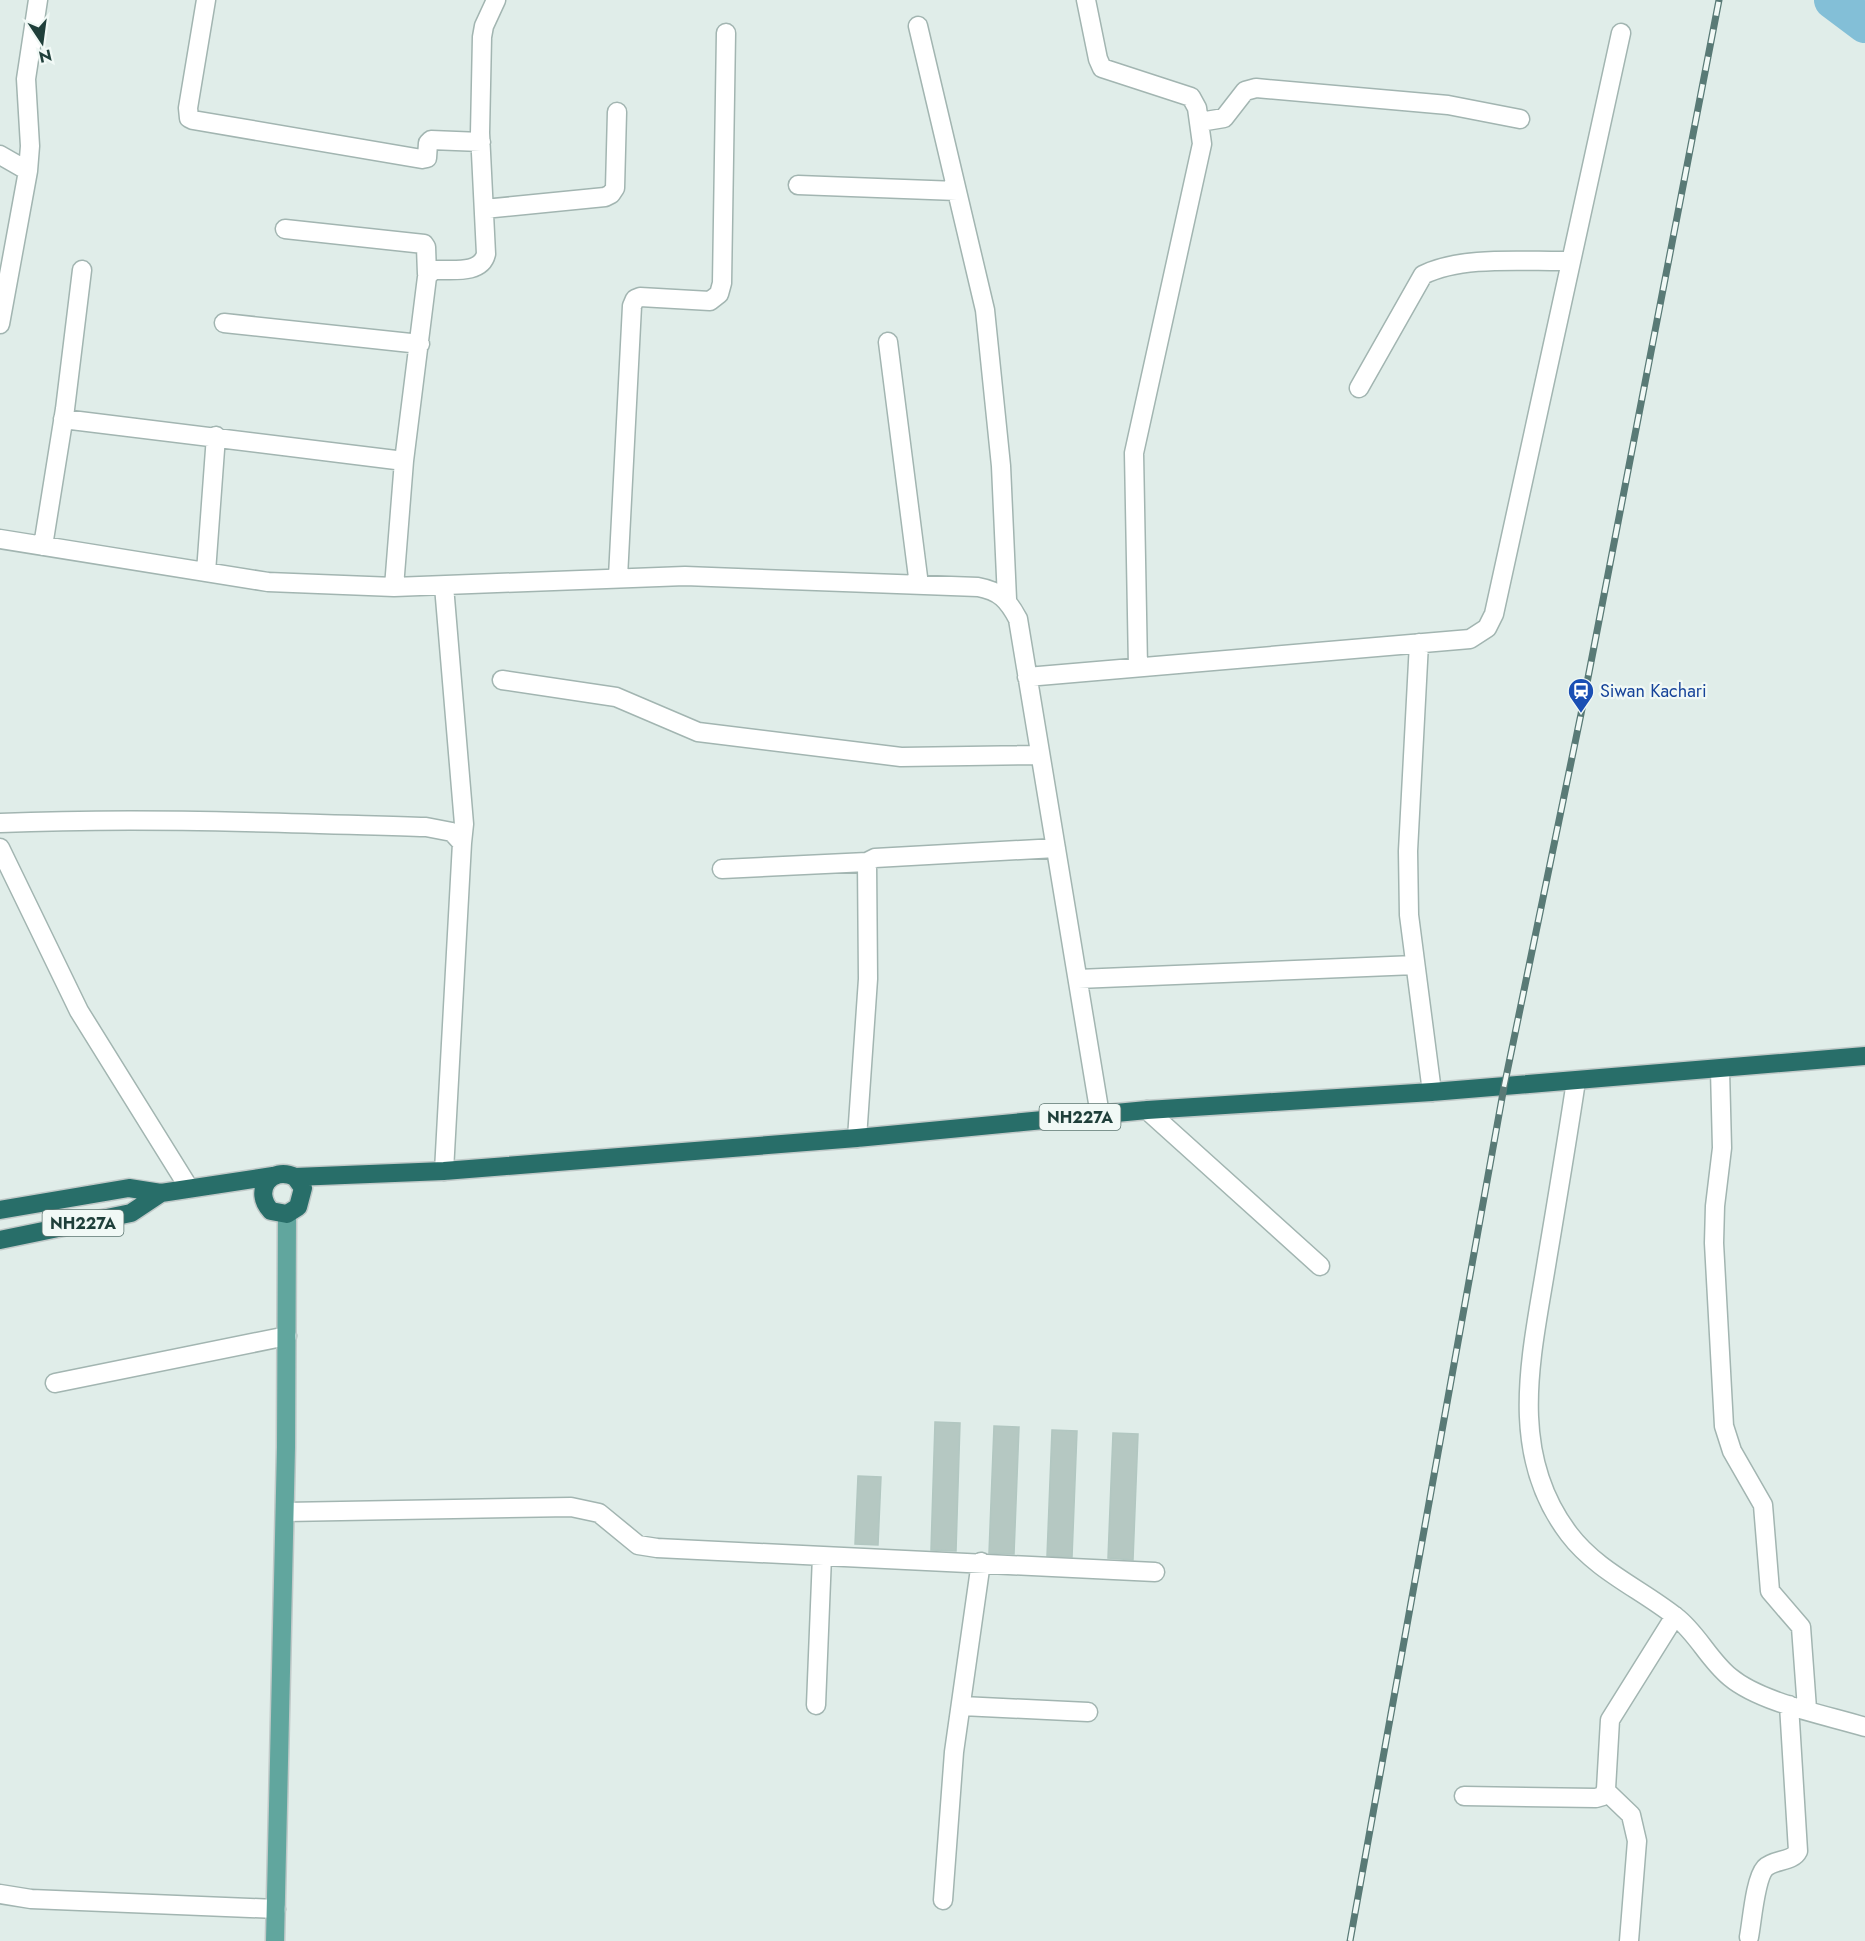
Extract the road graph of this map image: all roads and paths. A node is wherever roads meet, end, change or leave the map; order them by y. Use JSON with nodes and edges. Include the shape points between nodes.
{"nodes":[{"id":1,"x":38,"y":0,"type":"edge"},
{"id":2,"x":206,"y":0,"type":"edge"},
{"id":3,"x":496,"y":0,"type":"edge"},
{"id":4,"x":1086,"y":0,"type":"edge"},
{"id":5,"x":918,"y":26,"type":"dead end"},
{"id":6,"x":726,"y":33,"type":"dead end"},
{"id":7,"x":1621,"y":33,"type":"dead end"},
{"id":8,"x":616,"y":112,"type":"dead end"},
{"id":9,"x":1520,"y":119,"type":"dead end"},
{"id":10,"x":1200,"y":122,"type":"junction"},
{"id":11,"x":481,"y":142,"type":"junction"},
{"id":12,"x":0,"y":155,"type":"edge"},
{"id":13,"x":28,"y":171,"type":"junction"},
{"id":14,"x":798,"y":184,"type":"dead end"},
{"id":15,"x":957,"y":191,"type":"junction"},
{"id":16,"x":484,"y":209,"type":"junction"},
{"id":17,"x":285,"y":229,"type":"dead end"},
{"id":18,"x":7,"y":247,"type":"edge"},
{"id":19,"x":1571,"y":261,"type":"junction"},
{"id":20,"x":82,"y":270,"type":"dead end"},
{"id":21,"x":427,"y":274,"type":"junction"},
{"id":22,"x":224,"y":323,"type":"dead end"},
{"id":23,"x":0,"y":324,"type":"edge"},
{"id":24,"x":888,"y":342,"type":"dead end"},
{"id":25,"x":420,"y":344,"type":"junction"},
{"id":26,"x":1359,"y":388,"type":"dead end"},
{"id":27,"x":63,"y":419,"type":"junction"},
{"id":28,"x":216,"y":436,"type":"junction"},
{"id":29,"x":404,"y":461,"type":"junction"},
{"id":30,"x":0,"y":539,"type":"edge"},
{"id":31,"x":43,"y":546,"type":"junction"},
{"id":32,"x":206,"y":572,"type":"junction"},
{"id":33,"x":618,"y":577,"type":"junction"},
{"id":34,"x":919,"y":585,"type":"junction"},
{"id":35,"x":444,"y":586,"type":"junction"},
{"id":36,"x":394,"y":587,"type":"junction"},
{"id":37,"x":1007,"y":599,"type":"junction"},
{"id":38,"x":1419,"y":643,"type":"junction"},
{"id":39,"x":1138,"y":667,"type":"junction"},
{"id":40,"x":1027,"y":677,"type":"junction"},
{"id":41,"x":502,"y":680,"type":"dead end"},
{"id":42,"x":1040,"y":755,"type":"junction"},
{"id":43,"x":0,"y":823,"type":"edge"},
{"id":44,"x":462,"y":843,"type":"junction"},
{"id":45,"x":0,"y":848,"type":"edge"},
{"id":46,"x":1056,"y":849,"type":"junction"},
{"id":47,"x":867,"y":862,"type":"junction"},
{"id":48,"x":722,"y":869,"type":"dead end"},
{"id":49,"x":1415,"y":965,"type":"junction"},
{"id":50,"x":1078,"y":980,"type":"junction"},
{"id":51,"x":1865,"y":1056,"type":"edge"},
{"id":52,"x":1720,"y":1070,"type":"junction"},
{"id":53,"x":1576,"y":1081,"type":"junction"},
{"id":54,"x":1432,"y":1092,"type":"junction"},
{"id":55,"x":1148,"y":1110,"type":"junction"},
{"id":56,"x":1100,"y":1114,"type":"junction"},
{"id":57,"x":857,"y":1138,"type":"junction"},
{"id":58,"x":444,"y":1171,"type":"junction"},
{"id":59,"x":273,"y":1176,"type":"junction"},
{"id":60,"x":295,"y":1177,"type":"junction"},
{"id":61,"x":189,"y":1188,"type":"junction"},
{"id":62,"x":161,"y":1192,"type":"junction"},
{"id":63,"x":0,"y":1210,"type":"edge"},
{"id":64,"x":287,"y":1214,"type":"junction"},
{"id":65,"x":0,"y":1240,"type":"edge"},
{"id":66,"x":1320,"y":1266,"type":"dead end"},
{"id":67,"x":287,"y":1336,"type":"junction"},
{"id":68,"x":55,"y":1383,"type":"dead end"},
{"id":69,"x":285,"y":1512,"type":"junction"},
{"id":70,"x":822,"y":1556,"type":"junction"},
{"id":71,"x":981,"y":1562,"type":"junction"},
{"id":72,"x":1155,"y":1572,"type":"dead end"},
{"id":73,"x":1675,"y":1616,"type":"junction"},
{"id":74,"x":816,"y":1705,"type":"dead end"},
{"id":75,"x":1789,"y":1705,"type":"junction"},
{"id":76,"x":962,"y":1706,"type":"junction"},
{"id":77,"x":1807,"y":1709,"type":"junction"},
{"id":78,"x":1088,"y":1712,"type":"dead end"},
{"id":79,"x":1865,"y":1727,"type":"edge"},
{"id":80,"x":1606,"y":1791,"type":"junction"},
{"id":81,"x":1464,"y":1796,"type":"dead end"},
{"id":82,"x":0,"y":1894,"type":"edge"},
{"id":83,"x":943,"y":1900,"type":"dead end"},
{"id":84,"x":276,"y":1909,"type":"junction"},
{"id":85,"x":1749,"y":1937,"type":"dead end"},
{"id":86,"x":275,"y":1941,"type":"edge"},
{"id":87,"x":1629,"y":1941,"type":"edge"}],
"edges":[{"from":1,"to":13,"type":"street","via":[[26,80]]},
{"from":2,"to":11,"type":"street","via":[[189,118],[423,159],[427,158],[431,140]]},
{"from":3,"to":11,"type":"street","via":[[482,37]]},
{"from":4,"to":10,"type":"street","via":[[1102,68],[1191,97]]},
{"from":5,"to":15,"type":"street"},
{"from":6,"to":33,"type":"street","via":[[720,294],[710,301],[640,297],[632,306]]},
{"from":7,"to":19,"type":"street"},
{"from":8,"to":16,"type":"street","via":[[612,194]]},
{"from":9,"to":10,"type":"street","via":[[1448,105],[1256,88],[1245,91],[1224,118]]},
{"from":10,"to":39,"type":"street","via":[[1202,144],[1197,174],[1134,453]]},
{"from":11,"to":16,"type":"street"},
{"from":12,"to":13,"type":"street"},
{"from":13,"to":18,"type":"street"},
{"from":14,"to":15,"type":"street"},
{"from":15,"to":37,"type":"street","via":[[986,310],[1001,466]]},
{"from":16,"to":21,"type":"street","via":[[486,254],[482,265],[432,270]]},
{"from":17,"to":21,"type":"street","via":[[424,244]]},
{"from":18,"to":23,"type":"street"},
{"from":19,"to":26,"type":"street","via":[[1461,263],[1423,275]]},
{"from":19,"to":38,"type":"street","via":[[1494,614],[1487,628],[1470,639]]},
{"from":20,"to":27,"type":"street"},
{"from":21,"to":25,"type":"street"},
{"from":22,"to":25,"type":"street"},
{"from":24,"to":34,"type":"street"},
{"from":25,"to":29,"type":"street"},
{"from":27,"to":28,"type":"street"},
{"from":27,"to":31,"type":"street"},
{"from":28,"to":29,"type":"street"},
{"from":28,"to":32,"type":"street"},
{"from":29,"to":36,"type":"street"},
{"from":30,"to":31,"type":"street"},
{"from":31,"to":32,"type":"street"},
{"from":32,"to":36,"type":"street","via":[[268,582]]},
{"from":33,"to":34,"type":"street"},
{"from":33,"to":35,"type":"street"},
{"from":34,"to":37,"type":"street","via":[[978,587]]},
{"from":35,"to":36,"type":"street"},
{"from":35,"to":44,"type":"street","via":[[464,824]]},
{"from":37,"to":40,"type":"street","via":[[1018,620]]},
{"from":38,"to":39,"type":"street"},
{"from":38,"to":49,"type":"street","via":[[1407,851],[1408,915]]},
{"from":39,"to":40,"type":"street"},
{"from":40,"to":42,"type":"street"},
{"from":41,"to":42,"type":"street","via":[[616,697],[698,732],[901,757]]},
{"from":42,"to":46,"type":"street"},
{"from":43,"to":44,"type":"street","via":[[105,819],[426,827],[452,832]]},
{"from":44,"to":58,"type":"street"},
{"from":45,"to":61,"type":"street","via":[[80,1011]]},
{"from":46,"to":47,"type":"street","via":[[874,858]]},
{"from":46,"to":50,"type":"street"},
{"from":47,"to":48,"type":"street"},
{"from":47,"to":57,"type":"street","via":[[868,979]]},
{"from":49,"to":50,"type":"street"},
{"from":49,"to":54,"type":"street"},
{"from":50,"to":56,"type":"street"},
{"from":51,"to":52,"type":"highway","number":"NH227A"},
{"from":52,"to":53,"type":"highway","number":"NH227A"},
{"from":52,"to":77,"type":"street","via":[[1722,1148],[1714,1243],[1724,1426],[1730,1445],[1763,1505],[1770,1591],[1800,1627]]},
{"from":53,"to":54,"type":"highway","number":"NH227A"},
{"from":53,"to":73,"type":"street","via":[[1528,1381],[1529,1435],[1546,1501],[1570,1536],[1607,1570]]},
{"from":54,"to":55,"type":"highway","number":"NH227A"},
{"from":55,"to":56,"type":"highway","number":"NH227A"},
{"from":55,"to":66,"type":"street"},
{"from":56,"to":57,"type":"highway","number":"NH227A"},
{"from":57,"to":58,"type":"highway","number":"NH227A"},
{"from":58,"to":60,"type":"highway","number":"NH227A"},
{"from":59,"to":60,"type":"highway","number":"NH227A","via":[[284,1173]]},
{"from":59,"to":61,"type":"highway","number":"NH227A"},
{"from":59,"to":64,"type":"highway","via":[[262,1197],[271,1211]]},
{"from":60,"to":64,"type":"highway","via":[[303,1195],[298,1207]]},
{"from":61,"to":62,"type":"highway","number":"NH227A"},
{"from":62,"to":63,"type":"highway","number":"NH227A","via":[[129,1188]]},
{"from":62,"to":65,"type":"highway","number":"NH227A","via":[[131,1213]]},
{"from":64,"to":67,"type":"main road"},
{"from":67,"to":68,"type":"street"},
{"from":67,"to":69,"type":"main road"},
{"from":69,"to":70,"type":"street","via":[[571,1506],[599,1513],[638,1545]]},
{"from":69,"to":84,"type":"main road"},
{"from":70,"to":71,"type":"street"},
{"from":70,"to":74,"type":"street"},
{"from":71,"to":72,"type":"street"},
{"from":71,"to":76,"type":"street"},
{"from":73,"to":75,"type":"street","via":[[1732,1679],[1756,1694]]},
{"from":73,"to":80,"type":"street","via":[[1610,1720]]},
{"from":75,"to":77,"type":"street"},
{"from":75,"to":85,"type":"street","via":[[1798,1851],[1771,1864],[1760,1875]]},
{"from":76,"to":78,"type":"street"},
{"from":76,"to":83,"type":"street","via":[[954,1752]]},
{"from":77,"to":79,"type":"street"},
{"from":80,"to":81,"type":"street","via":[[1596,1798]]},
{"from":80,"to":87,"type":"street","via":[[1630,1815],[1636,1841]]},
{"from":82,"to":84,"type":"street"},
{"from":84,"to":86,"type":"main road"}]}
